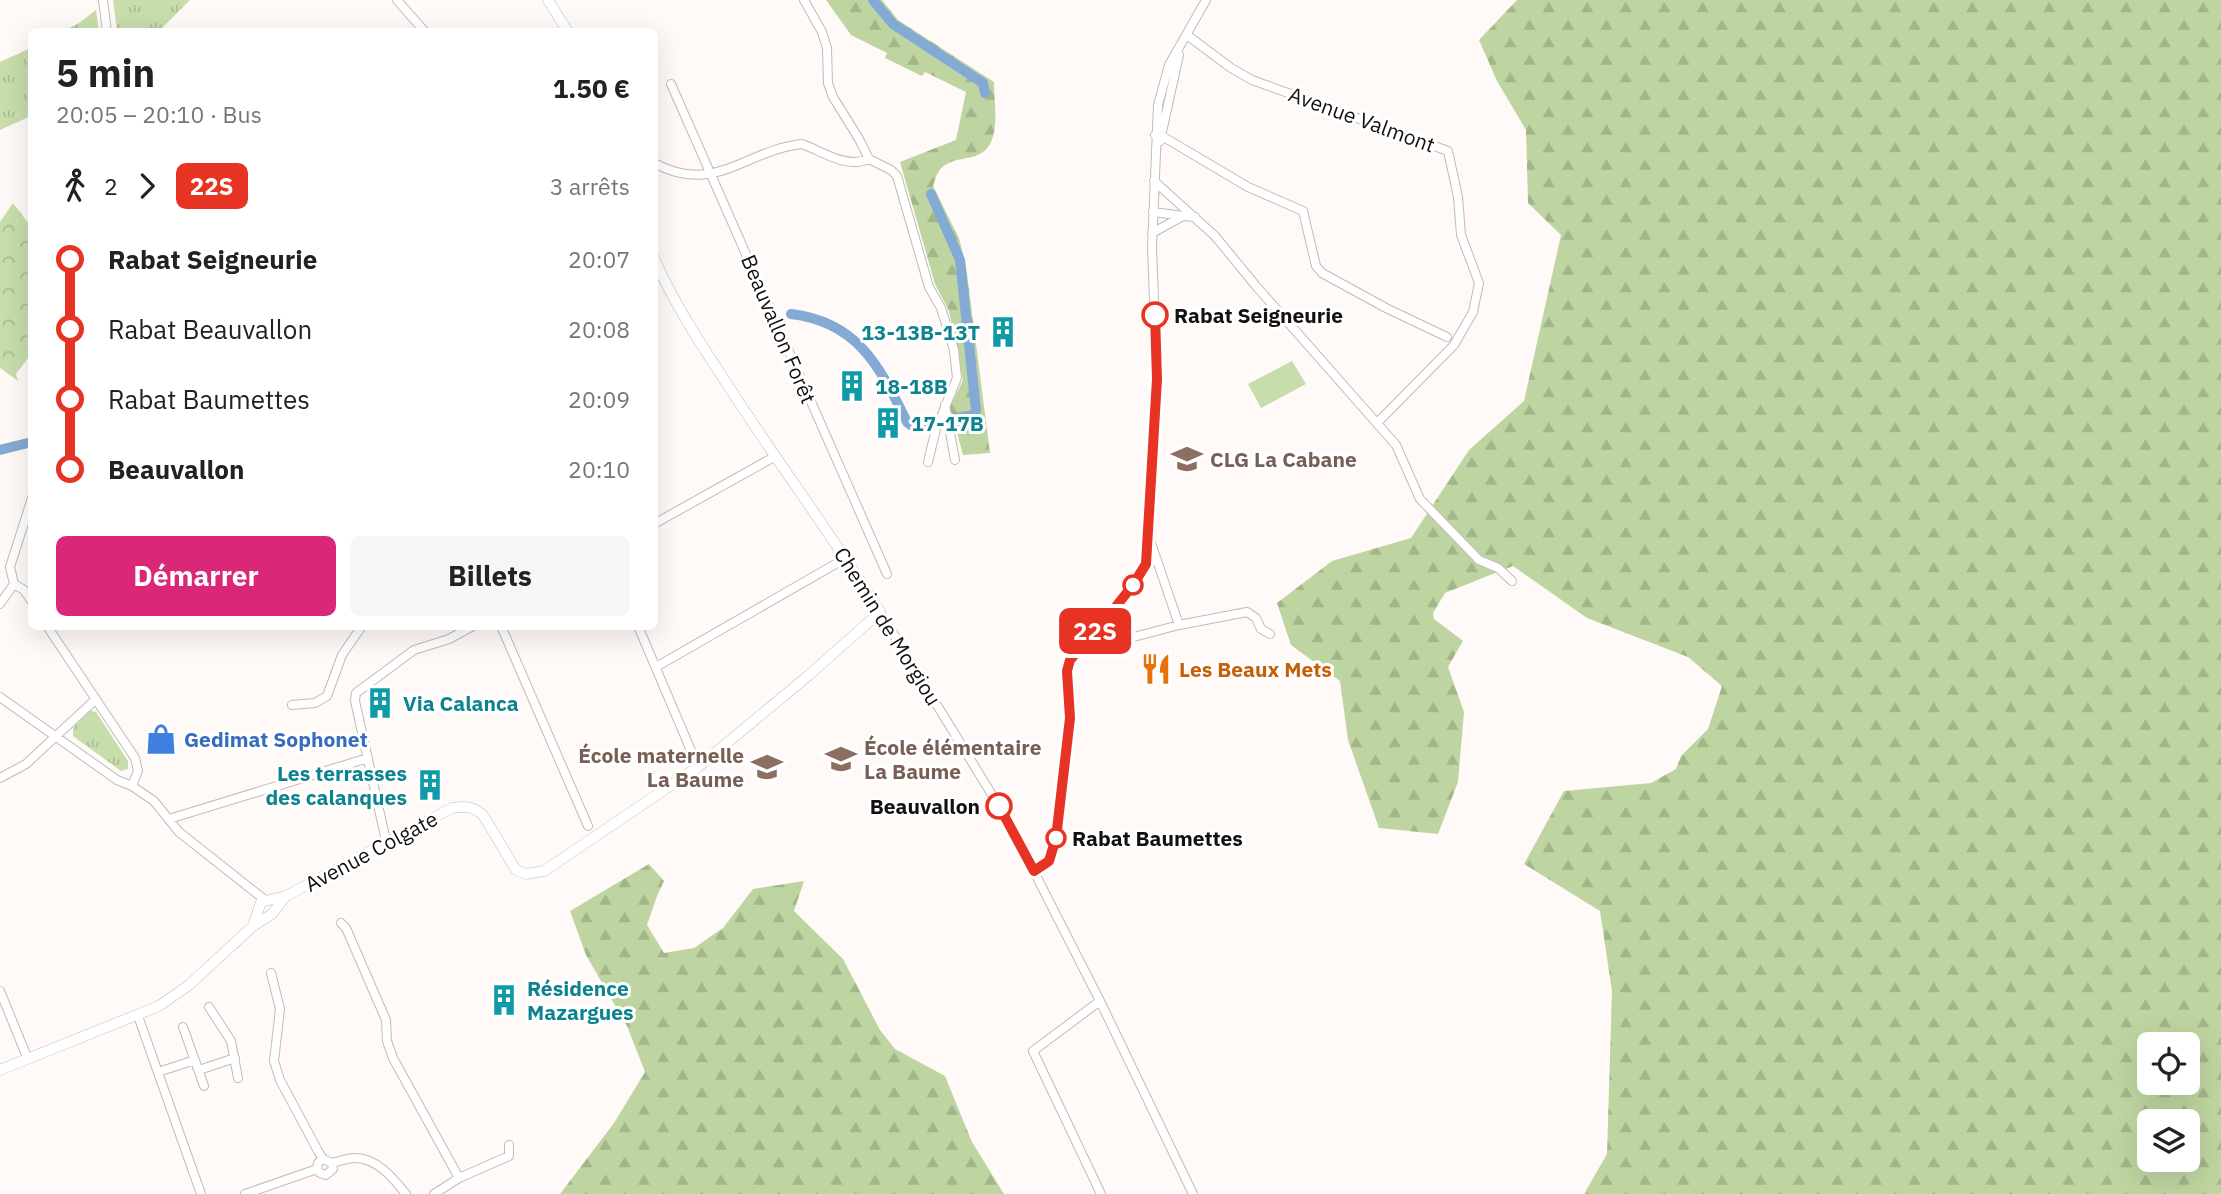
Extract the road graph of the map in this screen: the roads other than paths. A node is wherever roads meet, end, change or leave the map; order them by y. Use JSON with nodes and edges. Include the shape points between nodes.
{"nodes":[{"id":1,"x":103,"y":0,"type":"edge"},
{"id":2,"x":397,"y":0,"type":"edge"},
{"id":3,"x":548,"y":0,"type":"edge"},
{"id":4,"x":804,"y":0,"type":"edge"},
{"id":5,"x":1206,"y":0,"type":"edge"},
{"id":6,"x":106,"y":28,"type":"edge"},
{"id":7,"x":422,"y":28,"type":"edge"},
{"id":8,"x":566,"y":28,"type":"edge"},
{"id":9,"x":1187,"y":35,"type":"junction"},
{"id":10,"x":671,"y":84,"type":"dead end"},
{"id":11,"x":1158,"y":136,"type":"junction"},
{"id":12,"x":869,"y":159,"type":"junction"},
{"id":13,"x":658,"y":165,"type":"edge"},
{"id":14,"x":712,"y":174,"type":"junction"},
{"id":15,"x":1154,"y":181,"type":"junction"},
{"id":16,"x":1153,"y":212,"type":"junction"},
{"id":17,"x":1183,"y":216,"type":"junction"},
{"id":18,"x":1196,"y":218,"type":"junction"},
{"id":19,"x":1153,"y":233,"type":"junction"},
{"id":20,"x":658,"y":268,"type":"edge"},
{"id":21,"x":1447,"y":337,"type":"dead end"},
{"id":22,"x":945,"y":405,"type":"junction"},
{"id":23,"x":1377,"y":423,"type":"junction"},
{"id":24,"x":774,"y":457,"type":"junction"},
{"id":25,"x":955,"y":460,"type":"dead end"},
{"id":26,"x":928,"y":462,"type":"dead end"},
{"id":27,"x":28,"y":511,"type":"edge"},
{"id":28,"x":658,"y":522,"type":"edge"},
{"id":29,"x":1149,"y":537,"type":"junction"},
{"id":30,"x":846,"y":558,"type":"junction"},
{"id":31,"x":887,"y":574,"type":"dead end"},
{"id":32,"x":1512,"y":581,"type":"dead end"},
{"id":33,"x":14,"y":584,"type":"junction"},
{"id":34,"x":28,"y":596,"type":"edge"},
{"id":35,"x":0,"y":604,"type":"edge"},
{"id":36,"x":880,"y":612,"type":"junction"},
{"id":37,"x":1179,"y":625,"type":"junction"},
{"id":38,"x":50,"y":630,"type":"edge"},
{"id":39,"x":359,"y":630,"type":"edge"},
{"id":40,"x":459,"y":630,"type":"edge"},
{"id":41,"x":503,"y":630,"type":"edge"},
{"id":42,"x":640,"y":630,"type":"edge"},
{"id":43,"x":1270,"y":634,"type":"dead end"},
{"id":44,"x":1077,"y":652,"type":"junction"},
{"id":45,"x":656,"y":667,"type":"junction"},
{"id":46,"x":0,"y":697,"type":"edge"},
{"id":47,"x":96,"y":699,"type":"junction"},
{"id":48,"x":292,"y":705,"type":"dead end"},
{"id":49,"x":55,"y":736,"type":"junction"},
{"id":50,"x":368,"y":758,"type":"junction"},
{"id":51,"x":698,"y":767,"type":"junction"},
{"id":52,"x":0,"y":778,"type":"edge"},
{"id":53,"x":132,"y":786,"type":"junction"},
{"id":54,"x":169,"y":819,"type":"junction"},
{"id":55,"x":588,"y":826,"type":"dead end"},
{"id":56,"x":386,"y":841,"type":"junction"},
{"id":57,"x":1034,"y":871,"type":"junction"},
{"id":58,"x":266,"y":907,"type":"junction"},
{"id":59,"x":341,"y":923,"type":"dead end"},
{"id":60,"x":271,"y":973,"type":"dead end"},
{"id":61,"x":0,"y":991,"type":"edge"},
{"id":62,"x":1100,"y":1001,"type":"junction"},
{"id":63,"x":209,"y":1007,"type":"dead end"},
{"id":64,"x":138,"y":1016,"type":"junction"},
{"id":65,"x":183,"y":1027,"type":"dead end"},
{"id":66,"x":27,"y":1057,"type":"junction"},
{"id":67,"x":235,"y":1058,"type":"junction"},
{"id":68,"x":195,"y":1060,"type":"junction"},
{"id":69,"x":0,"y":1070,"type":"edge"},
{"id":70,"x":199,"y":1070,"type":"junction"},
{"id":71,"x":158,"y":1072,"type":"junction"},
{"id":72,"x":238,"y":1078,"type":"dead end"},
{"id":73,"x":204,"y":1086,"type":"dead end"},
{"id":74,"x":509,"y":1145,"type":"dead end"},
{"id":75,"x":323,"y":1159,"type":"junction"},
{"id":76,"x":332,"y":1163,"type":"junction"},
{"id":77,"x":317,"y":1169,"type":"junction"},
{"id":78,"x":459,"y":1178,"type":"junction"},
{"id":79,"x":201,"y":1194,"type":"edge"},
{"id":80,"x":245,"y":1194,"type":"edge"},
{"id":81,"x":405,"y":1194,"type":"edge"},
{"id":82,"x":434,"y":1194,"type":"edge"},
{"id":83,"x":1101,"y":1194,"type":"edge"},
{"id":84,"x":1193,"y":1194,"type":"edge"}],
"edges":[{"from":1,"to":6,"type":"street"},
{"from":2,"to":7,"type":"street"},
{"from":3,"to":8,"type":"street"},
{"from":4,"to":12,"type":"street","via":[[827,48],[829,90]]},
{"from":5,"to":9,"type":"street"},
{"from":9,"to":11,"type":"street","via":[[1164,82]]},
{"from":9,"to":23,"type":"street","name":"Avenue Valmont","via":[[1252,80],[1448,151],[1461,235],[1479,283],[1473,312],[1454,345]]},
{"from":10,"to":14,"type":"street","name":"Beauvallon Forêt"},
{"from":11,"to":15,"type":"street"},
{"from":11,"to":21,"type":"street","via":[[1248,187],[1303,211],[1315,266],[1322,273]]},
{"from":12,"to":14,"type":"street","via":[[845,162],[796,145]]},
{"from":12,"to":22,"type":"street","via":[[897,177],[929,287],[954,350],[957,378]]},
{"from":13,"to":14,"type":"street","via":[[685,175]]},
{"from":14,"to":31,"type":"street","name":"Beauvallon Forêt"},
{"from":15,"to":16,"type":"street"},
{"from":15,"to":18,"type":"street"},
{"from":16,"to":17,"type":"street"},
{"from":16,"to":19,"type":"street"},
{"from":17,"to":18,"type":"street"},
{"from":17,"to":19,"type":"street"},
{"from":18,"to":23,"type":"street"},
{"from":19,"to":29,"type":"street","via":[[1157,379]]},
{"from":20,"to":24,"type":"street","name":"Chemin de Morgiou"},
{"from":22,"to":25,"type":"street"},
{"from":22,"to":26,"type":"street"},
{"from":23,"to":32,"type":"street","via":[[1396,445],[1420,499],[1479,559]]},
{"from":24,"to":28,"type":"street"},
{"from":24,"to":30,"type":"street","name":"Chemin de Morgiou"},
{"from":27,"to":33,"type":"street","via":[[10,567]]},
{"from":29,"to":37,"type":"street"},
{"from":29,"to":44,"type":"street","via":[[1146,564]]},
{"from":30,"to":36,"type":"street","name":"Chemin de Morgiou"},
{"from":30,"to":45,"type":"street"},
{"from":33,"to":34,"type":"street"},
{"from":33,"to":35,"type":"street"},
{"from":36,"to":51,"type":"street","name":"Avenue Colgate"},
{"from":36,"to":57,"type":"street","name":"Chemin de Morgiou"},
{"from":37,"to":43,"type":"street","via":[[1247,612]]},
{"from":37,"to":44,"type":"street"},
{"from":38,"to":47,"type":"street"},
{"from":39,"to":48,"type":"street","via":[[342,655],[327,696],[315,703]]},
{"from":40,"to":50,"type":"street","via":[[449,639],[414,650],[356,693]]},
{"from":41,"to":55,"type":"street"},
{"from":42,"to":45,"type":"street"},
{"from":44,"to":57,"type":"street","via":[[1067,671],[1070,718],[1056,838],[1049,861]]},
{"from":45,"to":51,"type":"street"},
{"from":46,"to":49,"type":"street"},
{"from":47,"to":49,"type":"street"},
{"from":47,"to":53,"type":"street","via":[[135,758],[138,771]]},
{"from":49,"to":52,"type":"street","via":[[26,764]]},
{"from":49,"to":53,"type":"street"},
{"from":50,"to":54,"type":"street"},
{"from":50,"to":56,"type":"street"},
{"from":51,"to":56,"type":"street","name":"Avenue Colgate","via":[[534,874],[516,870],[483,816],[467,806],[452,807]]},
{"from":53,"to":54,"type":"street"},
{"from":54,"to":58,"type":"street"},
{"from":56,"to":58,"type":"street","name":"Avenue Colgate"},
{"from":57,"to":62,"type":"street","name":"Chemin de Morgiou"},
{"from":58,"to":64,"type":"street","name":"Avenue Colgate","via":[[253,926],[189,985]]},
{"from":59,"to":78,"type":"street","via":[[386,1020],[393,1058]]},
{"from":60,"to":75,"type":"street","via":[[280,1009],[274,1061]]},
{"from":61,"to":66,"type":"street"},
{"from":62,"to":83,"type":"street","via":[[1033,1051]]},
{"from":62,"to":84,"type":"street","name":"Chemin de Morgiou"},
{"from":63,"to":67,"type":"street","via":[[231,1041]]},
{"from":64,"to":66,"type":"street","name":"Avenue Colgate"},
{"from":64,"to":71,"type":"street"},
{"from":65,"to":68,"type":"street"},
{"from":66,"to":69,"type":"street","name":"Avenue Colgate"},
{"from":67,"to":70,"type":"street"},
{"from":67,"to":72,"type":"street"},
{"from":68,"to":70,"type":"street"},
{"from":68,"to":71,"type":"street"},
{"from":70,"to":73,"type":"street"},
{"from":71,"to":79,"type":"street"},
{"from":74,"to":78,"type":"street","via":[[509,1156]]},
{"from":75,"to":76,"type":"street"},
{"from":75,"to":77,"type":"street"},
{"from":76,"to":77,"type":"street","via":[[328,1174]]},
{"from":76,"to":81,"type":"street","via":[[356,1158],[374,1163]]},
{"from":77,"to":80,"type":"street"},
{"from":78,"to":82,"type":"street"}]}
